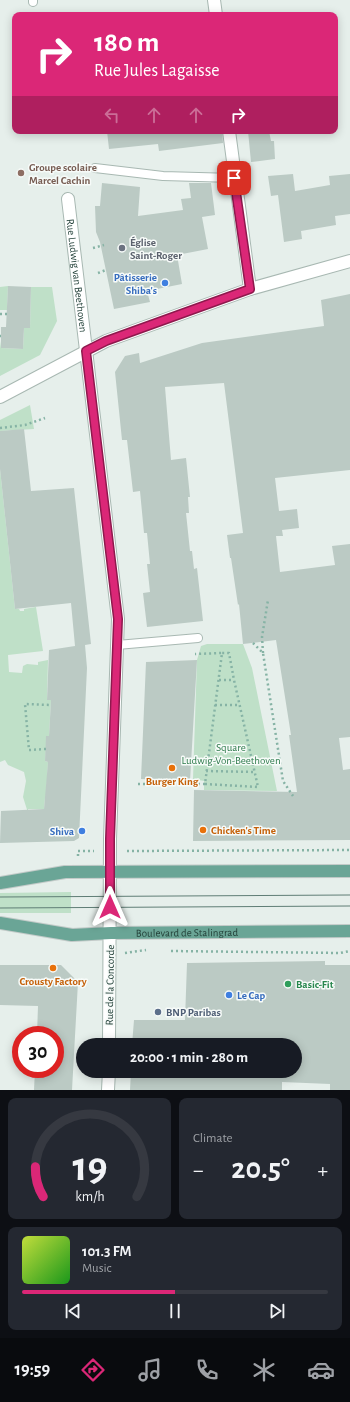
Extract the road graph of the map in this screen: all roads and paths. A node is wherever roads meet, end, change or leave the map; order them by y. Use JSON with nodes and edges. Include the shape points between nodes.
{"nodes":[{"id":1,"x":214,"y":0,"type":"edge"},
{"id":2,"x":216,"y":12,"type":"edge"},
{"id":3,"x":229,"y":134,"type":"edge"},
{"id":4,"x":96,"y":168,"type":"dead end"},
{"id":5,"x":234,"y":178,"type":"junction"},
{"id":6,"x":68,"y":198,"type":"dead end"},
{"id":7,"x":104,"y":245,"type":"dead end"},
{"id":8,"x":93,"y":248,"type":"dead end"},
{"id":9,"x":350,"y":261,"type":"edge"},
{"id":10,"x":106,"y":270,"type":"dead end"},
{"id":11,"x":98,"y":273,"type":"dead end"},
{"id":12,"x":250,"y":289,"type":"junction"},
{"id":13,"x":0,"y":314,"type":"edge"},
{"id":14,"x":7,"y":314,"type":"dead end"},
{"id":15,"x":86,"y":351,"type":"junction"},
{"id":16,"x":0,"y":397,"type":"edge"},
{"id":17,"x":45,"y":418,"type":"dead end"},
{"id":18,"x":0,"y":428,"type":"edge"},
{"id":19,"x":268,"y":600,"type":"dead end"},
{"id":20,"x":198,"y":638,"type":"dead end"},
{"id":21,"x":253,"y":643,"type":"dead end"},
{"id":22,"x":117,"y":645,"type":"junction"},
{"id":23,"x":263,"y":653,"type":"junction"},
{"id":24,"x":190,"y":654,"type":"dead end"},
{"id":25,"x":222,"y":654,"type":"junction"},
{"id":26,"x":218,"y":680,"type":"junction"},
{"id":27,"x":234,"y":680,"type":"junction"},
{"id":28,"x":51,"y":705,"type":"dead end"},
{"id":29,"x":215,"y":705,"type":"junction"},
{"id":30,"x":240,"y":705,"type":"junction"},
{"id":31,"x":46,"y":749,"type":"dead end"},
{"id":32,"x":206,"y":771,"type":"junction"},
{"id":33,"x":256,"y":772,"type":"junction"},
{"id":34,"x":138,"y":784,"type":"dead end"},
{"id":35,"x":206,"y":784,"type":"junction"},
{"id":36,"x":293,"y":796,"type":"dead end"},
{"id":37,"x":97,"y":845,"type":"dead end"},
{"id":38,"x":350,"y":850,"type":"edge"},
{"id":39,"x":78,"y":851,"type":"dead end"},
{"id":40,"x":123,"y":851,"type":"dead end"},
{"id":41,"x":110,"y":871,"type":"junction"},
{"id":42,"x":350,"y":871,"type":"edge"},
{"id":43,"x":0,"y":883,"type":"edge"},
{"id":44,"x":110,"y":901,"type":"joint"},
{"id":45,"x":0,"y":923,"type":"edge"},
{"id":46,"x":350,"y":931,"type":"edge"},
{"id":47,"x":111,"y":933,"type":"junction"},
{"id":48,"x":170,"y":951,"type":"dead end"},
{"id":49,"x":350,"y":951,"type":"edge"},
{"id":50,"x":109,"y":1038,"type":"edge"},
{"id":51,"x":109,"y":1078,"type":"edge"},
{"id":52,"x":108,"y":1090,"type":"edge"}],
"edges":[{"from":1,"to":2,"type":"street"},
{"from":3,"to":5,"type":"street"},
{"from":4,"to":5,"type":"lane","via":[[163,176]]},
{"from":5,"to":12,"type":"street"},
{"from":6,"to":15,"type":"street","name":"Rue Ludwig van Beethoven"},
{"from":7,"to":8,"type":"path"},
{"from":9,"to":12,"type":"street"},
{"from":10,"to":11,"type":"path"},
{"from":12,"to":15,"type":"street","via":[[106,341]]},
{"from":13,"to":14,"type":"path"},
{"from":15,"to":16,"type":"street"},
{"from":15,"to":22,"type":"street","name":"Rue Ludwig van Beethoven","via":[[118,619]]},
{"from":17,"to":18,"type":"path","via":[[25,425]]},
{"from":19,"to":23,"type":"path","via":[[262,637]]},
{"from":20,"to":22,"type":"lane"},
{"from":21,"to":23,"type":"path"},
{"from":22,"to":41,"type":"street","name":"Rue Ludwig van Beethoven"},
{"from":23,"to":36,"type":"path","via":[[282,781]]},
{"from":24,"to":25,"type":"path"},
{"from":25,"to":26,"type":"path"},
{"from":25,"to":27,"type":"path","via":[[229,653]]},
{"from":26,"to":27,"type":"path"},
{"from":26,"to":29,"type":"path"},
{"from":27,"to":30,"type":"path"},
{"from":28,"to":31,"type":"path","via":[[25,704],[29,750]]},
{"from":29,"to":30,"type":"path"},
{"from":29,"to":32,"type":"path"},
{"from":30,"to":33,"type":"path"},
{"from":32,"to":33,"type":"path"},
{"from":32,"to":35,"type":"path"},
{"from":33,"to":35,"type":"path","via":[[258,786]]},
{"from":34,"to":35,"type":"path"},
{"from":37,"to":39,"type":"path","via":[[98,851]]},
{"from":38,"to":40,"type":"path"},
{"from":41,"to":42,"type":"main road"},
{"from":41,"to":43,"type":"main road","via":[[65,872]]},
{"from":41,"to":44,"type":"street","name":"Rue Ludwig van Beethoven"},
{"from":44,"to":47,"type":"street","name":"Rue de la Concorde"},
{"from":45,"to":47,"type":"main road","name":"Boulevard de Stalingrad","via":[[72,935]]},
{"from":46,"to":47,"type":"main road","name":"Boulevard de Stalingrad"},
{"from":47,"to":50,"type":"street","name":"Rue de la Concorde"},
{"from":48,"to":49,"type":"path","name":"Boulevard de Stalingrad"},
{"from":51,"to":52,"type":"street"}]}
